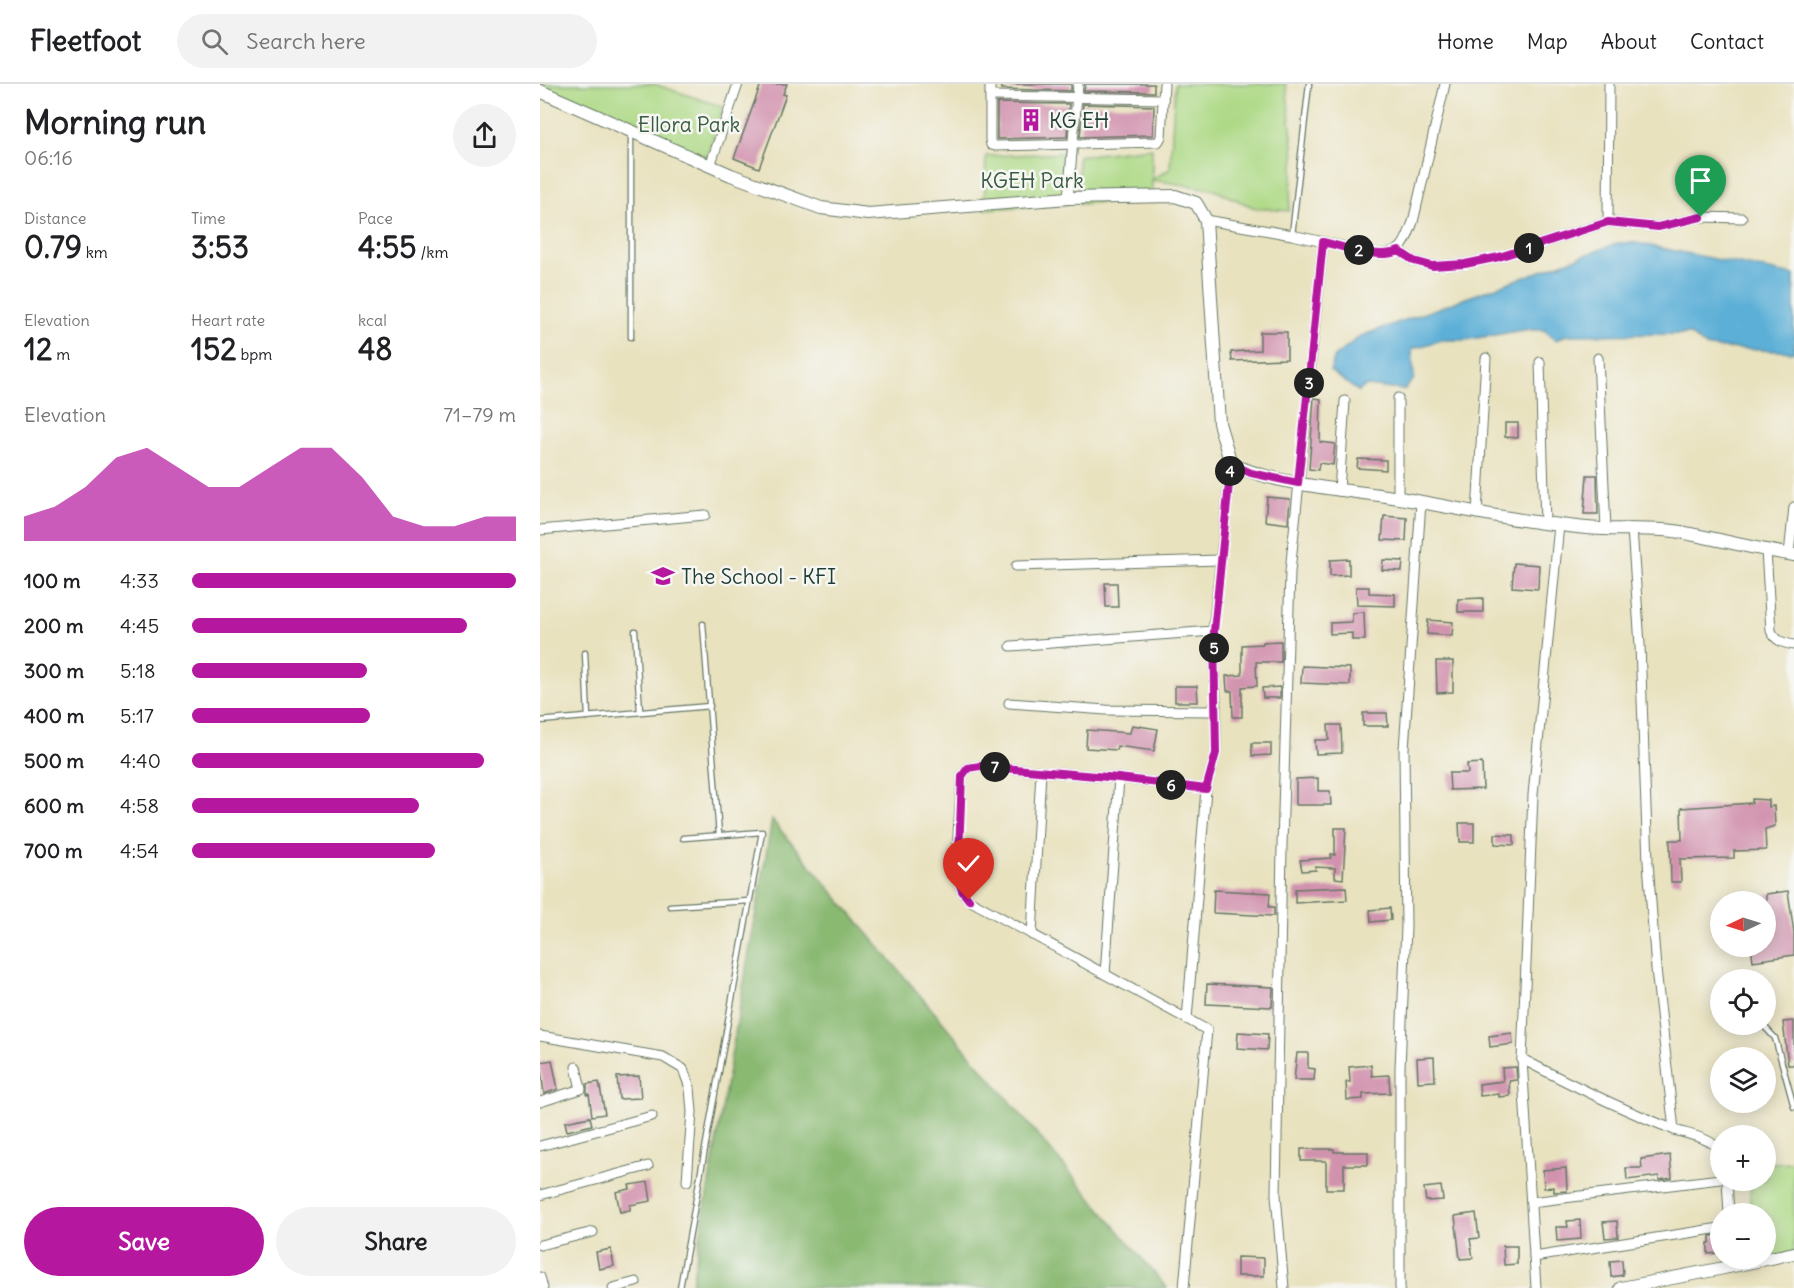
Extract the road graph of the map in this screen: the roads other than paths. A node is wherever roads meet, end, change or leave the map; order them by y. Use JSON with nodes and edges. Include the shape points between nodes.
{"nodes":[{"id":1,"x":990,"y":84,"type":"edge"},
{"id":2,"x":1078,"y":84,"type":"edge"},
{"id":3,"x":1164,"y":84,"type":"edge"},
{"id":4,"x":1309,"y":84,"type":"edge"},
{"id":5,"x":1445,"y":84,"type":"edge"},
{"id":6,"x":1609,"y":84,"type":"edge"},
{"id":7,"x":735,"y":85,"type":"edge"},
{"id":8,"x":540,"y":91,"type":"edge"},
{"id":9,"x":990,"y":96,"type":"junction"},
{"id":10,"x":1077,"y":98,"type":"junction"},
{"id":11,"x":1163,"y":99,"type":"junction"},
{"id":12,"x":631,"y":131,"type":"junction"},
{"id":13,"x":1073,"y":145,"type":"junction"},
{"id":14,"x":710,"y":166,"type":"junction"},
{"id":15,"x":1068,"y":198,"type":"junction"},
{"id":16,"x":1742,"y":218,"type":"dead end"},
{"id":17,"x":1206,"y":220,"type":"junction"},
{"id":18,"x":1608,"y":222,"type":"junction"},
{"id":19,"x":1292,"y":235,"type":"junction"},
{"id":20,"x":1323,"y":242,"type":"junction"},
{"id":21,"x":1399,"y":251,"type":"junction"},
{"id":22,"x":631,"y":337,"type":"dead end"},
{"id":23,"x":1486,"y":358,"type":"dead end"},
{"id":24,"x":1598,"y":358,"type":"dead end"},
{"id":25,"x":1540,"y":362,"type":"dead end"},
{"id":26,"x":1398,"y":398,"type":"dead end"},
{"id":27,"x":1345,"y":401,"type":"dead end"},
{"id":28,"x":1231,"y":464,"type":"junction"},
{"id":29,"x":1298,"y":483,"type":"junction"},
{"id":30,"x":1339,"y":491,"type":"junction"},
{"id":31,"x":1398,"y":498,"type":"junction"},
{"id":32,"x":1421,"y":502,"type":"junction"},
{"id":33,"x":1794,"y":507,"type":"edge"},
{"id":34,"x":1477,"y":514,"type":"junction"},
{"id":35,"x":705,"y":515,"type":"dead end"},
{"id":36,"x":1545,"y":523,"type":"junction"},
{"id":37,"x":1559,"y":525,"type":"junction"},
{"id":38,"x":1632,"y":528,"type":"junction"},
{"id":39,"x":1606,"y":529,"type":"junction"},
{"id":40,"x":540,"y":530,"type":"edge"},
{"id":41,"x":1766,"y":550,"type":"junction"},
{"id":42,"x":1791,"y":555,"type":"edge"},
{"id":43,"x":1220,"y":560,"type":"junction"},
{"id":44,"x":1016,"y":566,"type":"dead end"},
{"id":45,"x":703,"y":624,"type":"dead end"},
{"id":46,"x":635,"y":631,"type":"dead end"},
{"id":47,"x":1214,"y":631,"type":"junction"},
{"id":48,"x":1794,"y":645,"type":"edge"},
{"id":49,"x":1011,"y":646,"type":"dead end"},
{"id":50,"x":585,"y":653,"type":"dead end"},
{"id":51,"x":1216,"y":702,"type":"junction"},
{"id":52,"x":1009,"y":703,"type":"dead end"},
{"id":53,"x":710,"y":706,"type":"junction"},
{"id":54,"x":640,"y":712,"type":"junction"},
{"id":55,"x":588,"y":717,"type":"junction"},
{"id":56,"x":540,"y":721,"type":"edge"},
{"id":57,"x":1041,"y":772,"type":"junction"},
{"id":58,"x":1119,"y":778,"type":"junction"},
{"id":59,"x":1206,"y":789,"type":"junction"},
{"id":60,"x":719,"y":835,"type":"junction"},
{"id":61,"x":683,"y":838,"type":"dead end"},
{"id":62,"x":750,"y":901,"type":"junction"},
{"id":63,"x":670,"y":906,"type":"dead end"},
{"id":64,"x":1032,"y":935,"type":"junction"},
{"id":65,"x":1105,"y":974,"type":"junction"},
{"id":66,"x":1187,"y":1019,"type":"junction"},
{"id":67,"x":1772,"y":1035,"type":"edge"},
{"id":68,"x":540,"y":1036,"type":"edge"},
{"id":69,"x":1522,"y":1059,"type":"junction"},
{"id":70,"x":576,"y":1067,"type":"dead end"},
{"id":71,"x":540,"y":1102,"type":"edge"},
{"id":72,"x":1794,"y":1107,"type":"edge"},
{"id":73,"x":652,"y":1116,"type":"dead end"},
{"id":74,"x":1674,"y":1130,"type":"junction"},
{"id":75,"x":1710,"y":1142,"type":"edge"},
{"id":76,"x":540,"y":1146,"type":"edge"},
{"id":77,"x":648,"y":1166,"type":"dead end"},
{"id":78,"x":687,"y":1180,"type":"dead end"},
{"id":79,"x":1710,"y":1180,"type":"edge"},
{"id":80,"x":540,"y":1195,"type":"edge"},
{"id":81,"x":1531,"y":1202,"type":"junction"},
{"id":82,"x":1710,"y":1230,"type":"edge"},
{"id":83,"x":593,"y":1232,"type":"dead end"},
{"id":84,"x":540,"y":1245,"type":"edge"},
{"id":85,"x":1794,"y":1253,"type":"edge"},
{"id":86,"x":1776,"y":1256,"type":"edge"},
{"id":87,"x":1534,"y":1257,"type":"junction"},
{"id":88,"x":1710,"y":1267,"type":"edge"},
{"id":89,"x":540,"y":1277,"type":"edge"},
{"id":90,"x":636,"y":1282,"type":"dead end"},
{"id":91,"x":543,"y":1288,"type":"edge"},
{"id":92,"x":613,"y":1288,"type":"edge"},
{"id":93,"x":680,"y":1288,"type":"edge"},
{"id":94,"x":1184,"y":1288,"type":"edge"},
{"id":95,"x":1284,"y":1288,"type":"edge"},
{"id":96,"x":1400,"y":1288,"type":"edge"},
{"id":97,"x":1536,"y":1288,"type":"edge"},
{"id":98,"x":1621,"y":1288,"type":"edge"}],
"edges":[{"from":1,"to":9,"type":"street"},
{"from":2,"to":10,"type":"street"},
{"from":3,"to":11,"type":"street"},
{"from":4,"to":19,"type":"lane"},
{"from":5,"to":21,"type":"street","via":[[1413,222]]},
{"from":6,"to":18,"type":"street"},
{"from":7,"to":14,"type":"street"},
{"from":8,"to":12,"type":"street"},
{"from":9,"to":10,"type":"street"},
{"from":9,"to":13,"type":"street","via":[[991,145]]},
{"from":10,"to":11,"type":"street"},
{"from":10,"to":13,"type":"street"},
{"from":11,"to":13,"type":"street","via":[[1158,142]]},
{"from":12,"to":14,"type":"street"},
{"from":12,"to":22,"type":"lane"},
{"from":13,"to":15,"type":"street"},
{"from":14,"to":15,"type":"street","via":[[820,208],[868,214]]},
{"from":15,"to":17,"type":"street","via":[[1175,196],[1196,203]]},
{"from":16,"to":18,"type":"street","via":[[1701,217],[1658,227]]},
{"from":17,"to":19,"type":"street"},
{"from":17,"to":28,"type":"street","via":[[1219,423]]},
{"from":18,"to":21,"type":"street","via":[[1465,264],[1432,266]]},
{"from":19,"to":20,"type":"street"},
{"from":20,"to":21,"type":"street","via":[[1378,254]]},
{"from":20,"to":29,"type":"street"},
{"from":23,"to":34,"type":"street"},
{"from":24,"to":39,"type":"street"},
{"from":25,"to":36,"type":"street"},
{"from":26,"to":31,"type":"street"},
{"from":27,"to":30,"type":"street"},
{"from":28,"to":29,"type":"street","via":[[1251,473]]},
{"from":28,"to":43,"type":"street"},
{"from":29,"to":30,"type":"street"},
{"from":29,"to":95,"type":"street","via":[[1290,572],[1276,1195]]},
{"from":30,"to":31,"type":"street"},
{"from":31,"to":32,"type":"street"},
{"from":32,"to":34,"type":"street"},
{"from":32,"to":96,"type":"street","via":[[1404,749],[1406,927],[1400,1068]]},
{"from":33,"to":42,"type":"street"},
{"from":34,"to":36,"type":"street"},
{"from":35,"to":40,"type":"street"},
{"from":36,"to":37,"type":"street"},
{"from":37,"to":39,"type":"street"},
{"from":37,"to":69,"type":"street","via":[[1533,795]]},
{"from":38,"to":39,"type":"street"},
{"from":38,"to":41,"type":"street","via":[[1672,531]]},
{"from":38,"to":74,"type":"street","via":[[1648,862]]},
{"from":41,"to":42,"type":"street"},
{"from":41,"to":48,"type":"street","via":[[1771,631],[1775,638]]},
{"from":43,"to":44,"type":"street"},
{"from":43,"to":47,"type":"street"},
{"from":45,"to":53,"type":"lane"},
{"from":46,"to":54,"type":"lane"},
{"from":47,"to":49,"type":"street"},
{"from":47,"to":51,"type":"street"},
{"from":50,"to":55,"type":"lane"},
{"from":51,"to":52,"type":"street","via":[[1211,711],[1202,712]]},
{"from":51,"to":59,"type":"street","via":[[1216,753]]},
{"from":53,"to":54,"type":"lane"},
{"from":53,"to":60,"type":"lane"},
{"from":54,"to":55,"type":"lane"},
{"from":55,"to":56,"type":"lane"},
{"from":57,"to":58,"type":"street"},
{"from":57,"to":64,"type":"street"},
{"from":57,"to":64,"type":"street","via":[[980,766],[968,768],[962,776],[958,879],[962,891],[969,900]]},
{"from":58,"to":59,"type":"street"},
{"from":58,"to":65,"type":"street"},
{"from":59,"to":66,"type":"street"},
{"from":60,"to":61,"type":"lane"},
{"from":60,"to":62,"type":"lane","via":[[762,832]]},
{"from":62,"to":63,"type":"lane"},
{"from":62,"to":93,"type":"lane"},
{"from":64,"to":65,"type":"street"},
{"from":65,"to":66,"type":"street"},
{"from":66,"to":94,"type":"street","via":[[1207,1030]]},
{"from":67,"to":72,"type":"lane"},
{"from":68,"to":78,"type":"street","via":[[663,1057],[683,1069],[692,1112]]},
{"from":69,"to":74,"type":"street"},
{"from":69,"to":81,"type":"street"},
{"from":70,"to":71,"type":"street","via":[[581,1089]]},
{"from":73,"to":76,"type":"street"},
{"from":74,"to":75,"type":"street"},
{"from":77,"to":80,"type":"street"},
{"from":79,"to":81,"type":"street"},
{"from":81,"to":87,"type":"street"},
{"from":82,"to":87,"type":"street"},
{"from":83,"to":84,"type":"street"},
{"from":85,"to":86,"type":"street"},
{"from":87,"to":97,"type":"street"},
{"from":88,"to":98,"type":"street"},
{"from":89,"to":91,"type":"street"},
{"from":90,"to":92,"type":"street"}]}
